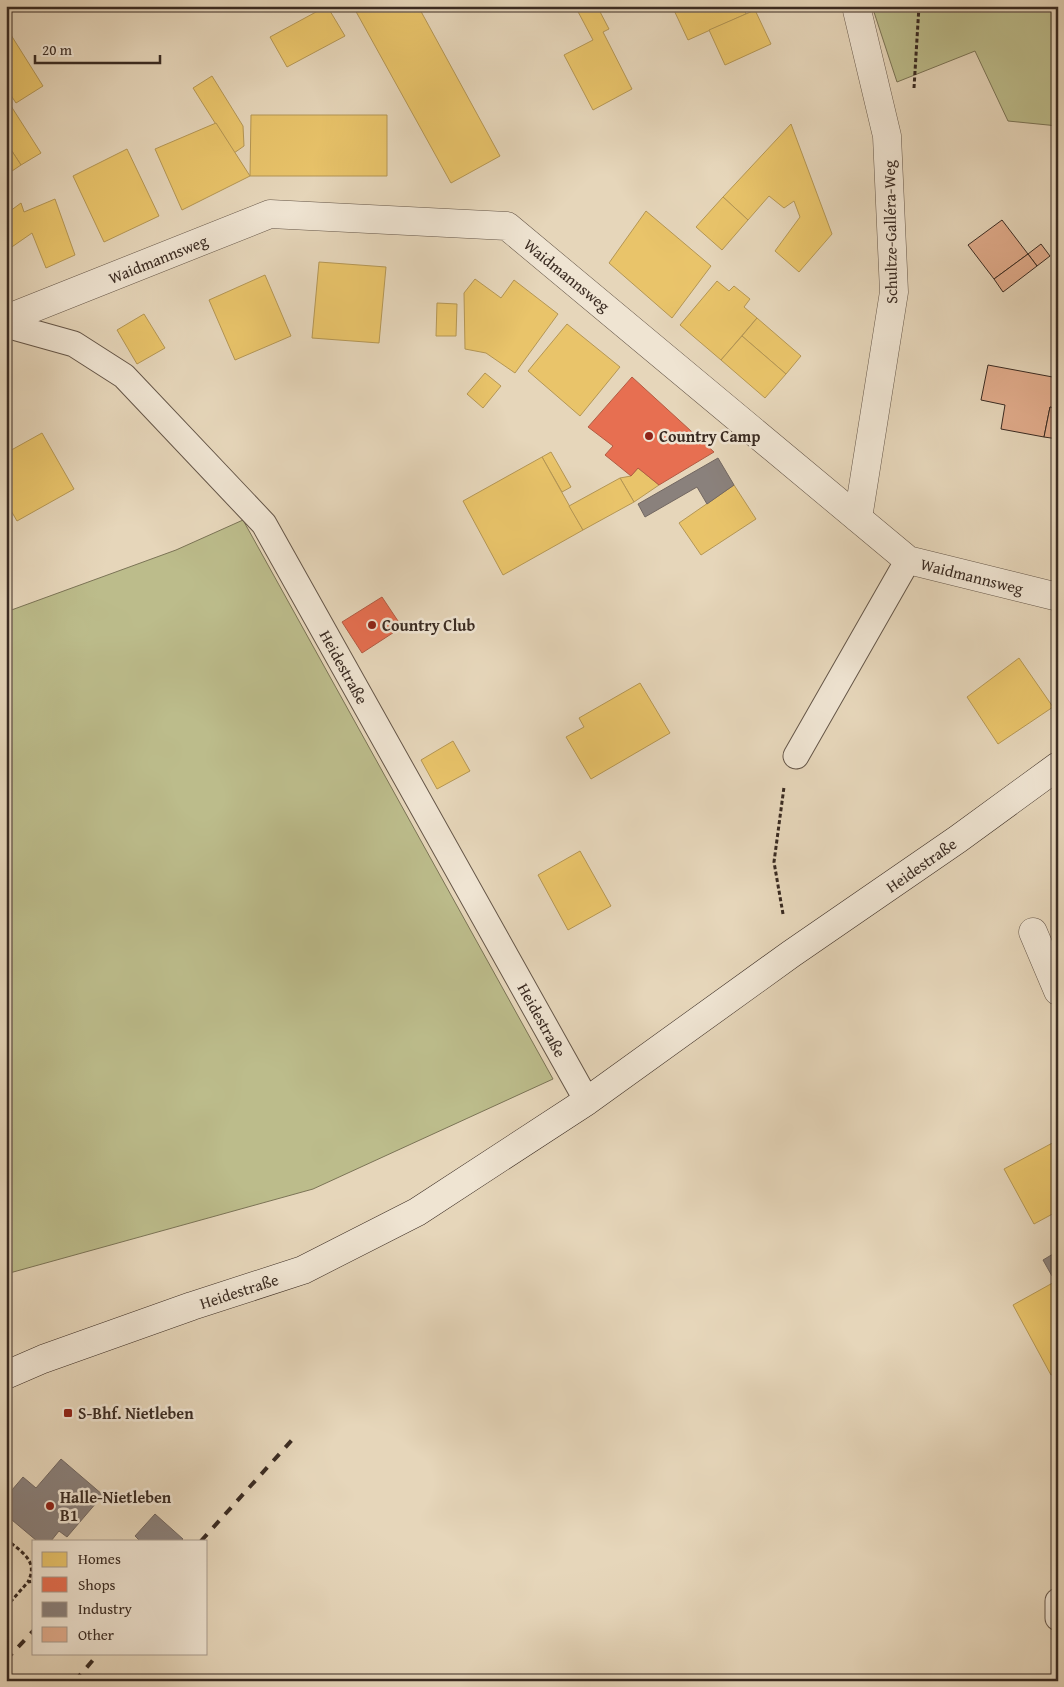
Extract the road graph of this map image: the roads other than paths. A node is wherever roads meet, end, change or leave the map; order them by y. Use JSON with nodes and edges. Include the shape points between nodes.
{"nodes":[{"id":1,"x":856,"y":6,"type":"edge"},
{"id":2,"x":6,"y":319,"type":"edge"},
{"id":3,"x":6,"y":325,"type":"edge"},
{"id":4,"x":858,"y":518,"type":"junction"},
{"id":5,"x":908,"y":560,"type":"junction"},
{"id":6,"x":1058,"y":597,"type":"edge"},
{"id":7,"x":796,"y":756,"type":"road end"},
{"id":8,"x":1058,"y":766,"type":"edge"},
{"id":9,"x":1033,"y":932,"type":"dead end"},
{"id":10,"x":1058,"y":992,"type":"edge"},
{"id":11,"x":587,"y":1101,"type":"junction"},
{"id":12,"x":6,"y":1375,"type":"edge"},
{"id":13,"x":1058,"y":1601,"type":"edge"},
{"id":14,"x":1058,"y":1618,"type":"edge"}],
"edges":[{"from":1,"to":4,"type":"street","name":"Schultze-Galléra-Weg","via":[[888,136],[894,292]]},
{"from":2,"to":4,"type":"street","name":"Waidmannsweg","via":[[270,214],[507,226]]},
{"from":3,"to":11,"type":"lane","name":"Heidestraße","via":[[74,344],[124,376],[264,524]]},
{"from":4,"to":5,"type":"street","name":"Waidmannsweg"},
{"from":5,"to":6,"type":"street","name":"Waidmannsweg"},
{"from":5,"to":7,"type":"lane"},
{"from":8,"to":11,"type":"street","name":"Heidestraße"},
{"from":9,"to":10,"type":"street"},
{"from":11,"to":12,"type":"street","name":"Heidestraße","via":[[417,1212],[303,1270],[192,1306]]},
{"from":13,"to":14,"type":"lane"}]}
